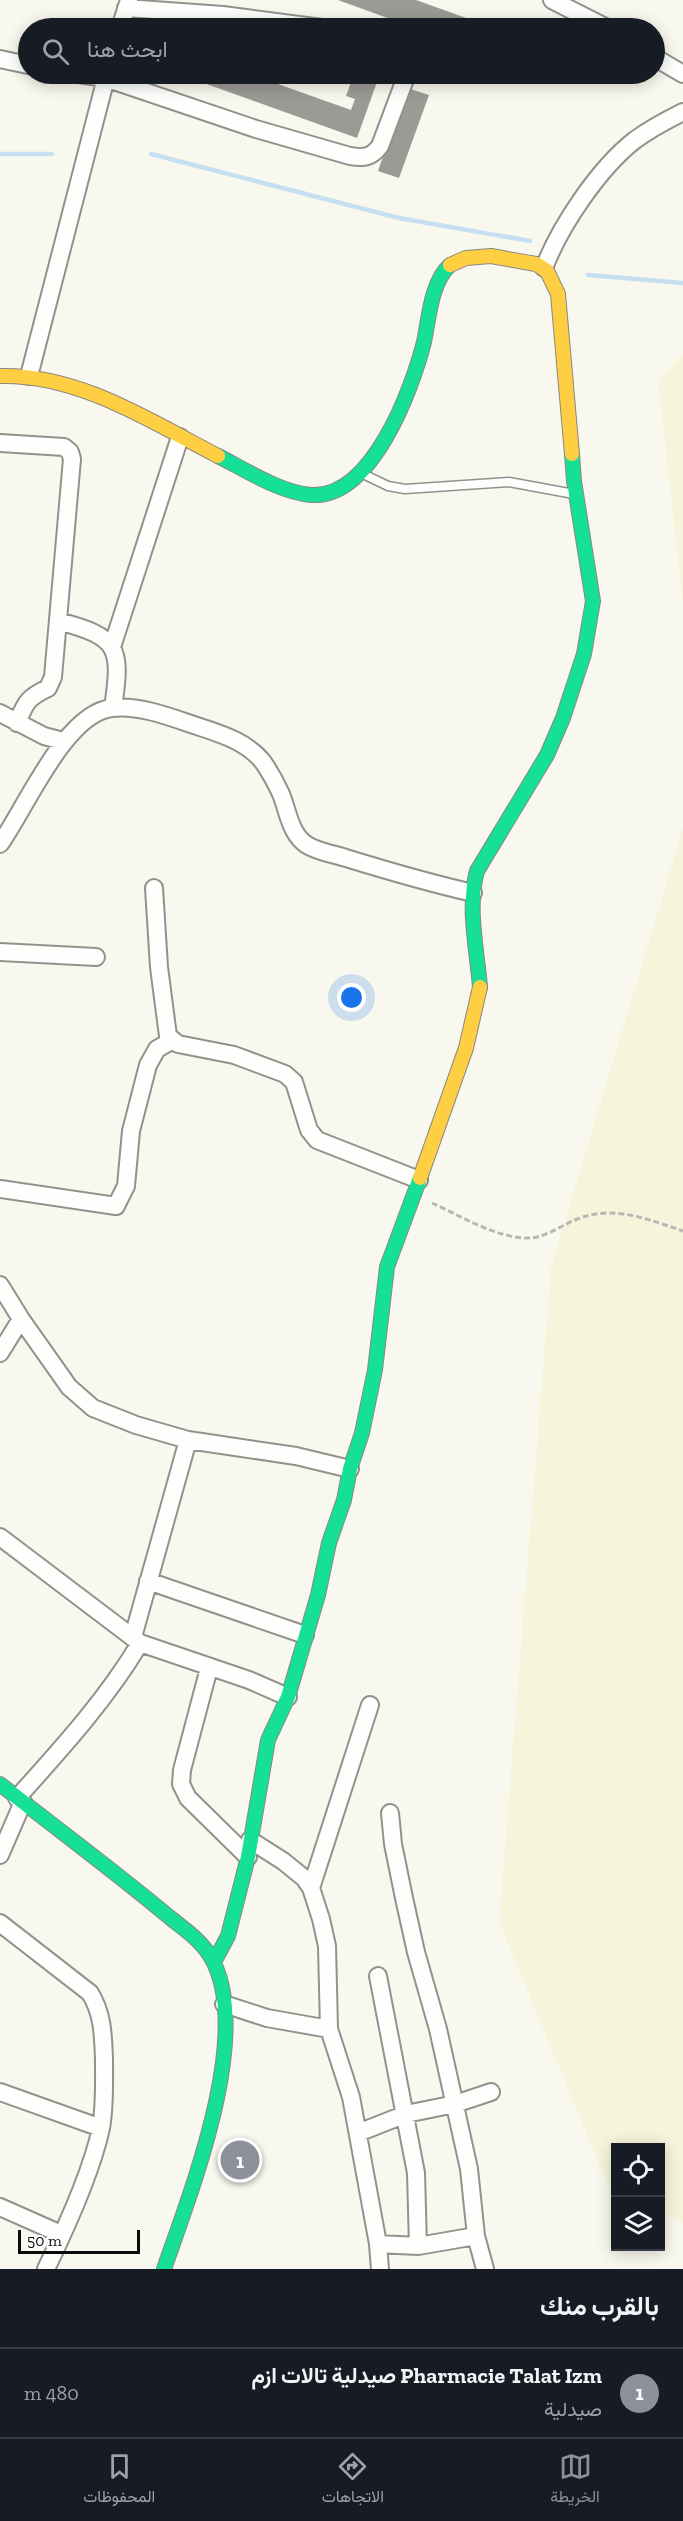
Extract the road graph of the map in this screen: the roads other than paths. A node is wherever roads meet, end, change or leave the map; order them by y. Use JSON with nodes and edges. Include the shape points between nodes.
{"nodes":[{"id":1,"x":552,"y":0,"type":"edge"},
{"id":2,"x":128,"y":4,"type":"edge"},
{"id":3,"x":246,"y":18,"type":"edge"},
{"id":4,"x":587,"y":18,"type":"edge"},
{"id":5,"x":0,"y":59,"type":"edge"},
{"id":6,"x":18,"y":63,"type":"edge"},
{"id":7,"x":665,"y":63,"type":"edge"},
{"id":8,"x":683,"y":74,"type":"edge"},
{"id":9,"x":104,"y":84,"type":"edge"},
{"id":10,"x":129,"y":84,"type":"edge"},
{"id":11,"x":403,"y":84,"type":"edge"},
{"id":12,"x":683,"y":112,"type":"edge"},
{"id":13,"x":544,"y":268,"type":"junction"},
{"id":14,"x":0,"y":376,"type":"edge"},
{"id":15,"x":29,"y":376,"type":"junction"},
{"id":16,"x":180,"y":437,"type":"junction"},
{"id":17,"x":0,"y":442,"type":"edge"},
{"id":18,"x":360,"y":472,"type":"junction"},
{"id":19,"x":576,"y":495,"type":"junction"},
{"id":20,"x":58,"y":621,"type":"junction"},
{"id":21,"x":112,"y":646,"type":"junction"},
{"id":22,"x":113,"y":708,"type":"junction"},
{"id":23,"x":0,"y":712,"type":"edge"},
{"id":24,"x":17,"y":723,"type":"junction"},
{"id":25,"x":63,"y":741,"type":"junction"},
{"id":26,"x":0,"y":844,"type":"edge"},
{"id":27,"x":154,"y":888,"type":"dead end"},
{"id":28,"x":473,"y":893,"type":"junction"},
{"id":29,"x":0,"y":951,"type":"edge"},
{"id":30,"x":96,"y":957,"type":"dead end"},
{"id":31,"x":171,"y":1041,"type":"junction"},
{"id":32,"x":416,"y":1187,"type":"junction"},
{"id":33,"x":0,"y":1189,"type":"edge"},
{"id":34,"x":0,"y":1285,"type":"edge"},
{"id":35,"x":21,"y":1320,"type":"junction"},
{"id":36,"x":0,"y":1353,"type":"edge"},
{"id":37,"x":188,"y":1440,"type":"junction"},
{"id":38,"x":350,"y":1469,"type":"junction"},
{"id":39,"x":0,"y":1537,"type":"edge"},
{"id":40,"x":148,"y":1581,"type":"junction"},
{"id":41,"x":305,"y":1635,"type":"junction"},
{"id":42,"x":136,"y":1640,"type":"junction"},
{"id":43,"x":209,"y":1668,"type":"junction"},
{"id":44,"x":288,"y":1697,"type":"junction"},
{"id":45,"x":370,"y":1706,"type":"dead end"},
{"id":46,"x":0,"y":1784,"type":"edge"},
{"id":47,"x":20,"y":1800,"type":"junction"},
{"id":48,"x":390,"y":1813,"type":"dead end"},
{"id":49,"x":250,"y":1840,"type":"junction"},
{"id":50,"x":0,"y":1855,"type":"edge"},
{"id":51,"x":248,"y":1857,"type":"junction"},
{"id":52,"x":311,"y":1888,"type":"junction"},
{"id":53,"x":0,"y":1923,"type":"edge"},
{"id":54,"x":214,"y":1962,"type":"junction"},
{"id":55,"x":378,"y":1976,"type":"dead end"},
{"id":56,"x":224,"y":2004,"type":"junction"},
{"id":57,"x":329,"y":2029,"type":"junction"},
{"id":58,"x":0,"y":2092,"type":"edge"},
{"id":59,"x":491,"y":2092,"type":"dead end"},
{"id":60,"x":455,"y":2104,"type":"junction"},
{"id":61,"x":406,"y":2114,"type":"junction"},
{"id":62,"x":101,"y":2128,"type":"junction"},
{"id":63,"x":358,"y":2133,"type":"junction"},
{"id":64,"x":0,"y":2207,"type":"edge"},
{"id":65,"x":61,"y":2234,"type":"junction"},
{"id":66,"x":476,"y":2236,"type":"junction"},
{"id":67,"x":378,"y":2244,"type":"junction"},
{"id":68,"x":418,"y":2246,"type":"junction"},
{"id":69,"x":46,"y":2269,"type":"edge"},
{"id":70,"x":164,"y":2269,"type":"edge"},
{"id":71,"x":380,"y":2269,"type":"edge"},
{"id":72,"x":485,"y":2269,"type":"edge"}],
"edges":[{"from":1,"to":4,"type":"street"},
{"from":2,"to":3,"type":"street"},
{"from":5,"to":6,"type":"street"},
{"from":7,"to":8,"type":"street"},
{"from":9,"to":15,"type":"street"},
{"from":10,"to":11,"type":"street","via":[[256,129],[364,158],[380,146]]},
{"from":12,"to":13,"type":"street","via":[[636,140],[606,170],[558,236]]},
{"from":13,"to":18,"type":"street","via":[[491,256],[466,258],[448,266],[438,281],[408,393],[379,452]]},
{"from":13,"to":19,"type":"street","via":[[558,294]]},
{"from":14,"to":15,"type":"street"},
{"from":15,"to":16,"type":"street","via":[[96,396]]},
{"from":16,"to":18,"type":"street","via":[[298,493],[329,492]]},
{"from":16,"to":21,"type":"street"},
{"from":17,"to":20,"type":"street","via":[[60,446],[70,452]]},
{"from":18,"to":19,"type":"lane","via":[[388,486],[405,489],[508,482]]},
{"from":19,"to":28,"type":"street","via":[[593,601],[584,654],[547,755],[486,853]]},
{"from":20,"to":21,"type":"street","via":[[97,634]]},
{"from":20,"to":24,"type":"street","via":[[51,683],[27,700]]},
{"from":21,"to":22,"type":"street","via":[[116,666]]},
{"from":22,"to":25,"type":"street","via":[[96,712]]},
{"from":22,"to":28,"type":"street","via":[[173,717],[241,743],[263,762],[282,796],[293,829],[307,845]]},
{"from":23,"to":24,"type":"street"},
{"from":24,"to":25,"type":"street"},
{"from":25,"to":26,"type":"street"},
{"from":27,"to":31,"type":"street","via":[[159,967]]},
{"from":28,"to":32,"type":"street","via":[[480,988],[466,1048]]},
{"from":29,"to":30,"type":"street"},
{"from":31,"to":32,"type":"street","via":[[276,1069],[294,1082],[309,1130],[317,1140]]},
{"from":31,"to":33,"type":"street","via":[[158,1049],[148,1065],[131,1131],[126,1186],[116,1206]]},
{"from":32,"to":38,"type":"street","via":[[387,1267],[375,1370]]},
{"from":34,"to":35,"type":"street"},
{"from":35,"to":36,"type":"street"},
{"from":35,"to":37,"type":"street","via":[[69,1387],[93,1408]]},
{"from":37,"to":38,"type":"street","via":[[296,1456]]},
{"from":37,"to":40,"type":"street"},
{"from":38,"to":41,"type":"street"},
{"from":39,"to":42,"type":"street"},
{"from":40,"to":41,"type":"street"},
{"from":40,"to":42,"type":"street"},
{"from":41,"to":44,"type":"street"},
{"from":42,"to":43,"type":"street"},
{"from":42,"to":47,"type":"street","via":[[118,1677]]},
{"from":43,"to":44,"type":"street"},
{"from":43,"to":51,"type":"street","via":[[181,1784],[188,1798]]},
{"from":44,"to":49,"type":"street","via":[[268,1740]]},
{"from":45,"to":52,"type":"street"},
{"from":46,"to":47,"type":"street"},
{"from":47,"to":50,"type":"street"},
{"from":47,"to":54,"type":"street","via":[[147,1898],[187,1932]]},
{"from":48,"to":60,"type":"street","via":[[416,1952]]},
{"from":49,"to":51,"type":"street"},
{"from":49,"to":52,"type":"street","via":[[283,1861]]},
{"from":51,"to":54,"type":"street","via":[[228,1936]]},
{"from":52,"to":57,"type":"street","via":[[327,1946]]},
{"from":53,"to":62,"type":"street","via":[[70,1976],[90,1993],[97,2005],[104,2052]]},
{"from":54,"to":56,"type":"street","via":[[221,1976]]},
{"from":55,"to":61,"type":"street"},
{"from":56,"to":57,"type":"street","via":[[267,2018]]},
{"from":56,"to":70,"type":"street","via":[[225,2038],[208,2136]]},
{"from":57,"to":63,"type":"street"},
{"from":58,"to":62,"type":"street"},
{"from":59,"to":60,"type":"street"},
{"from":60,"to":61,"type":"street"},
{"from":60,"to":66,"type":"street","via":[[469,2169]]},
{"from":61,"to":63,"type":"street"},
{"from":61,"to":68,"type":"street","via":[[416,2172]]},
{"from":62,"to":65,"type":"street"},
{"from":63,"to":67,"type":"street"},
{"from":64,"to":65,"type":"street"},
{"from":65,"to":69,"type":"street"},
{"from":66,"to":68,"type":"street"},
{"from":66,"to":72,"type":"street"},
{"from":67,"to":68,"type":"street"},
{"from":67,"to":71,"type":"street"}]}
